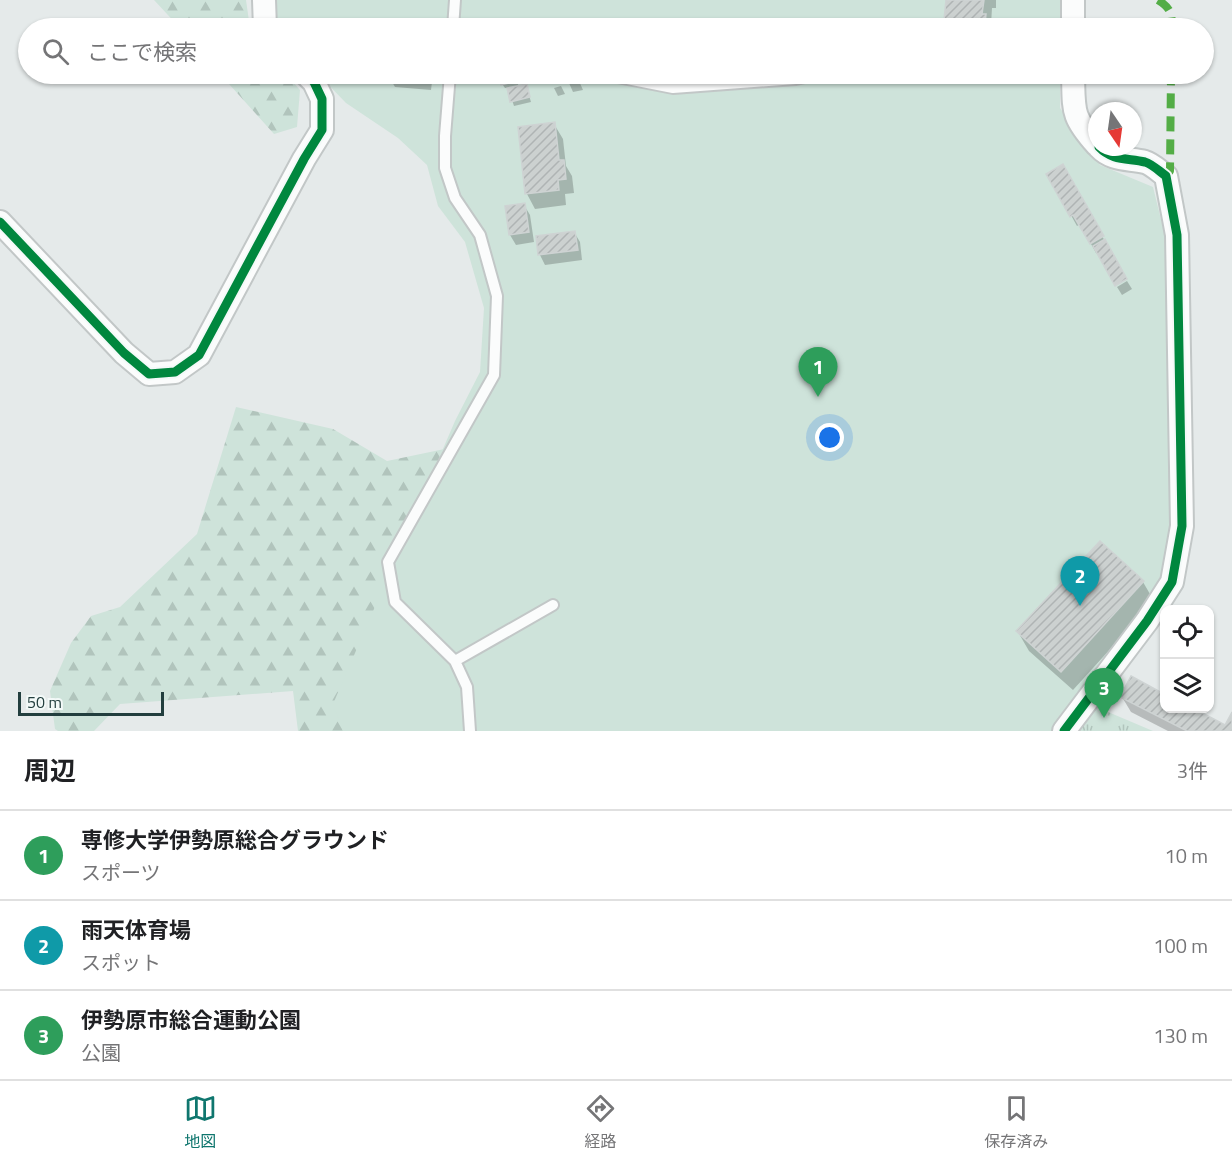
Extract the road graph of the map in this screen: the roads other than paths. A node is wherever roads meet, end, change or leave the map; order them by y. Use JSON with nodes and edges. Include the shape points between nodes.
{"nodes":[{"id":1,"x":264,"y":0,"type":"edge"},
{"id":2,"x":455,"y":0,"type":"edge"},
{"id":3,"x":1073,"y":0,"type":"edge"},
{"id":4,"x":265,"y":18,"type":"edge"},
{"id":5,"x":454,"y":18,"type":"edge"},
{"id":6,"x":1073,"y":18,"type":"edge"},
{"id":7,"x":315,"y":84,"type":"edge"},
{"id":8,"x":449,"y":84,"type":"edge"},
{"id":9,"x":653,"y":84,"type":"edge"},
{"id":10,"x":728,"y":84,"type":"edge"},
{"id":11,"x":1073,"y":84,"type":"edge"},
{"id":12,"x":1088,"y":134,"type":"edge"},
{"id":13,"x":1111,"y":156,"type":"edge"},
{"id":14,"x":0,"y":222,"type":"edge"},
{"id":15,"x":553,"y":605,"type":"dead end"},
{"id":16,"x":455,"y":661,"type":"junction"},
{"id":17,"x":470,"y":731,"type":"edge"},
{"id":18,"x":1064,"y":731,"type":"edge"}],
"edges":[{"from":1,"to":4,"type":"street"},
{"from":2,"to":5,"type":"lane"},
{"from":3,"to":6,"type":"street"},
{"from":7,"to":14,"type":"street","via":[[322,99],[322,130],[199,355],[175,372],[149,374],[123,353]]},
{"from":8,"to":16,"type":"lane","via":[[445,168],[455,198],[480,235],[497,296],[494,375],[388,562],[395,602]]},
{"from":9,"to":10,"type":"lane","via":[[673,88]]},
{"from":11,"to":12,"type":"street","via":[[1074,108]]},
{"from":13,"to":18,"type":"street","via":[[1147,163],[1166,176],[1177,235],[1182,526],[1172,582]]},
{"from":15,"to":16,"type":"lane"},
{"from":16,"to":17,"type":"lane","via":[[467,687]]}]}
